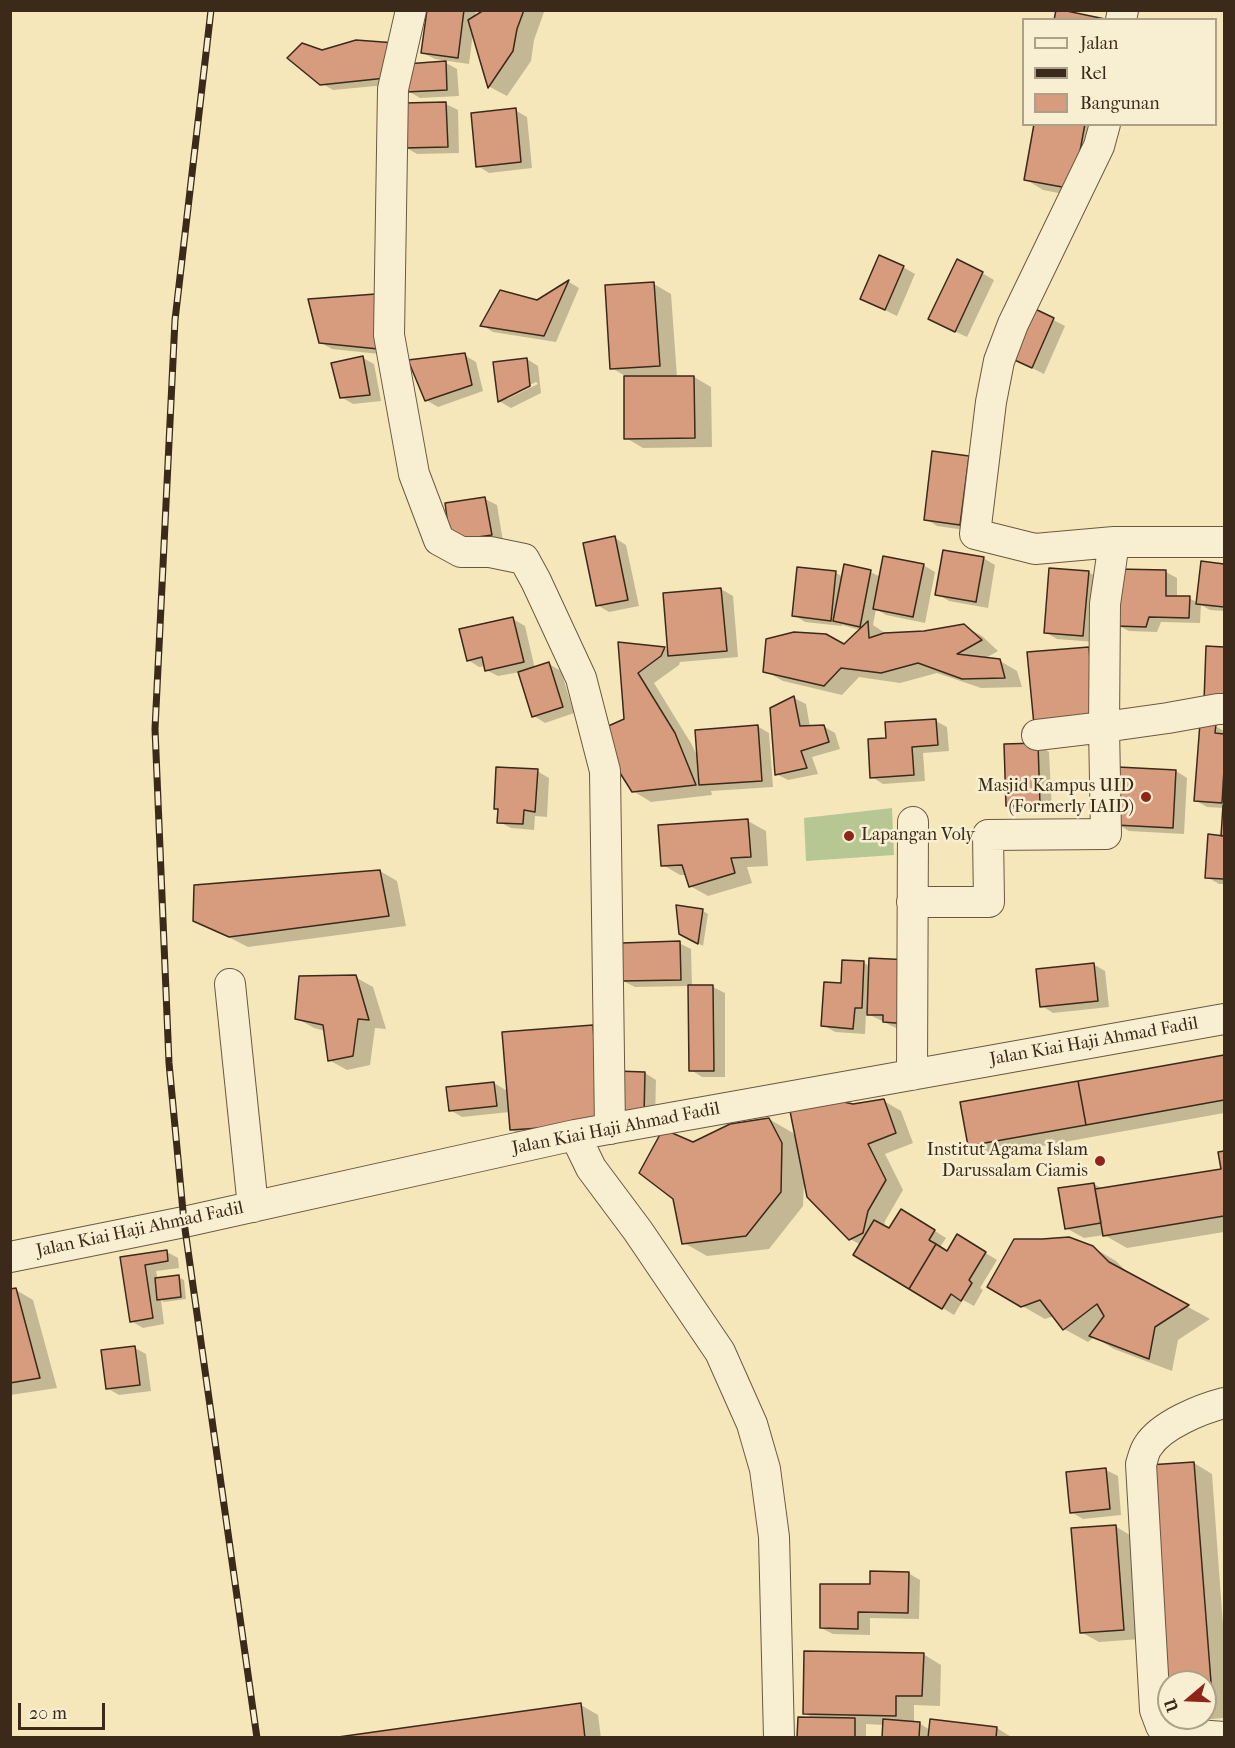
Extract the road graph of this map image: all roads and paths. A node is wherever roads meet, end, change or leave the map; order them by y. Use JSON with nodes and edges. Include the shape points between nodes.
{"nodes":[{"id":1,"x":411,"y":10,"type":"edge"},
{"id":2,"x":1104,"y":126,"type":"edge"},
{"id":3,"x":1114,"y":542,"type":"junction"},
{"id":4,"x":1224,"y":542,"type":"edge"},
{"id":5,"x":1224,"y":709,"type":"edge"},
{"id":6,"x":1104,"y":727,"type":"junction"},
{"id":7,"x":1037,"y":735,"type":"dead end"},
{"id":8,"x":912,"y":822,"type":"dead end"},
{"id":9,"x":912,"y":902,"type":"junction"},
{"id":10,"x":230,"y":984,"type":"dead end"},
{"id":11,"x":1224,"y":1019,"type":"edge"},
{"id":12,"x":912,"y":1075,"type":"junction"},
{"id":13,"x":610,"y":1129,"type":"junction"},
{"id":14,"x":575,"y":1135,"type":"junction"},
{"id":15,"x":253,"y":1207,"type":"junction"},
{"id":16,"x":10,"y":1257,"type":"edge"},
{"id":17,"x":1224,"y":1403,"type":"edge"},
{"id":18,"x":779,"y":1737,"type":"edge"},
{"id":19,"x":1224,"y":1737,"type":"edge"}],
"edges":[{"from":1,"to":13,"type":"street","via":[[393,89],[389,335],[395,370],[414,474],[439,540],[461,552],[490,552],[524,559],[582,678],[605,771]]},
{"from":2,"to":3,"type":"street","via":[[1099,146],[999,361],[975,534],[1035,549]]},
{"from":3,"to":4,"type":"street"},
{"from":3,"to":6,"type":"street","via":[[1106,603]]},
{"from":5,"to":6,"type":"street"},
{"from":6,"to":7,"type":"street"},
{"from":6,"to":9,"type":"street","via":[[1106,834],[988,835],[989,902]]},
{"from":8,"to":9,"type":"street"},
{"from":9,"to":12,"type":"street"},
{"from":10,"to":15,"type":"street"},
{"from":11,"to":12,"type":"street","name":"Jalan Kiai Haji Ahmad Fadil"},
{"from":12,"to":13,"type":"street","name":"Jalan Kiai Haji Ahmad Fadil"},
{"from":13,"to":14,"type":"street","name":"Jalan Kiai Haji Ahmad Fadil"},
{"from":14,"to":15,"type":"street","name":"Jalan Kiai Haji Ahmad Fadil"},
{"from":14,"to":18,"type":"street","via":[[591,1168],[720,1352],[752,1424],[765,1468],[774,1537]]},
{"from":15,"to":16,"type":"street","name":"Jalan Kiai Haji Ahmad Fadil"},
{"from":17,"to":19,"type":"street","via":[[1166,1429],[1148,1446],[1141,1464],[1155,1710],[1161,1726],[1169,1733]]}]}
